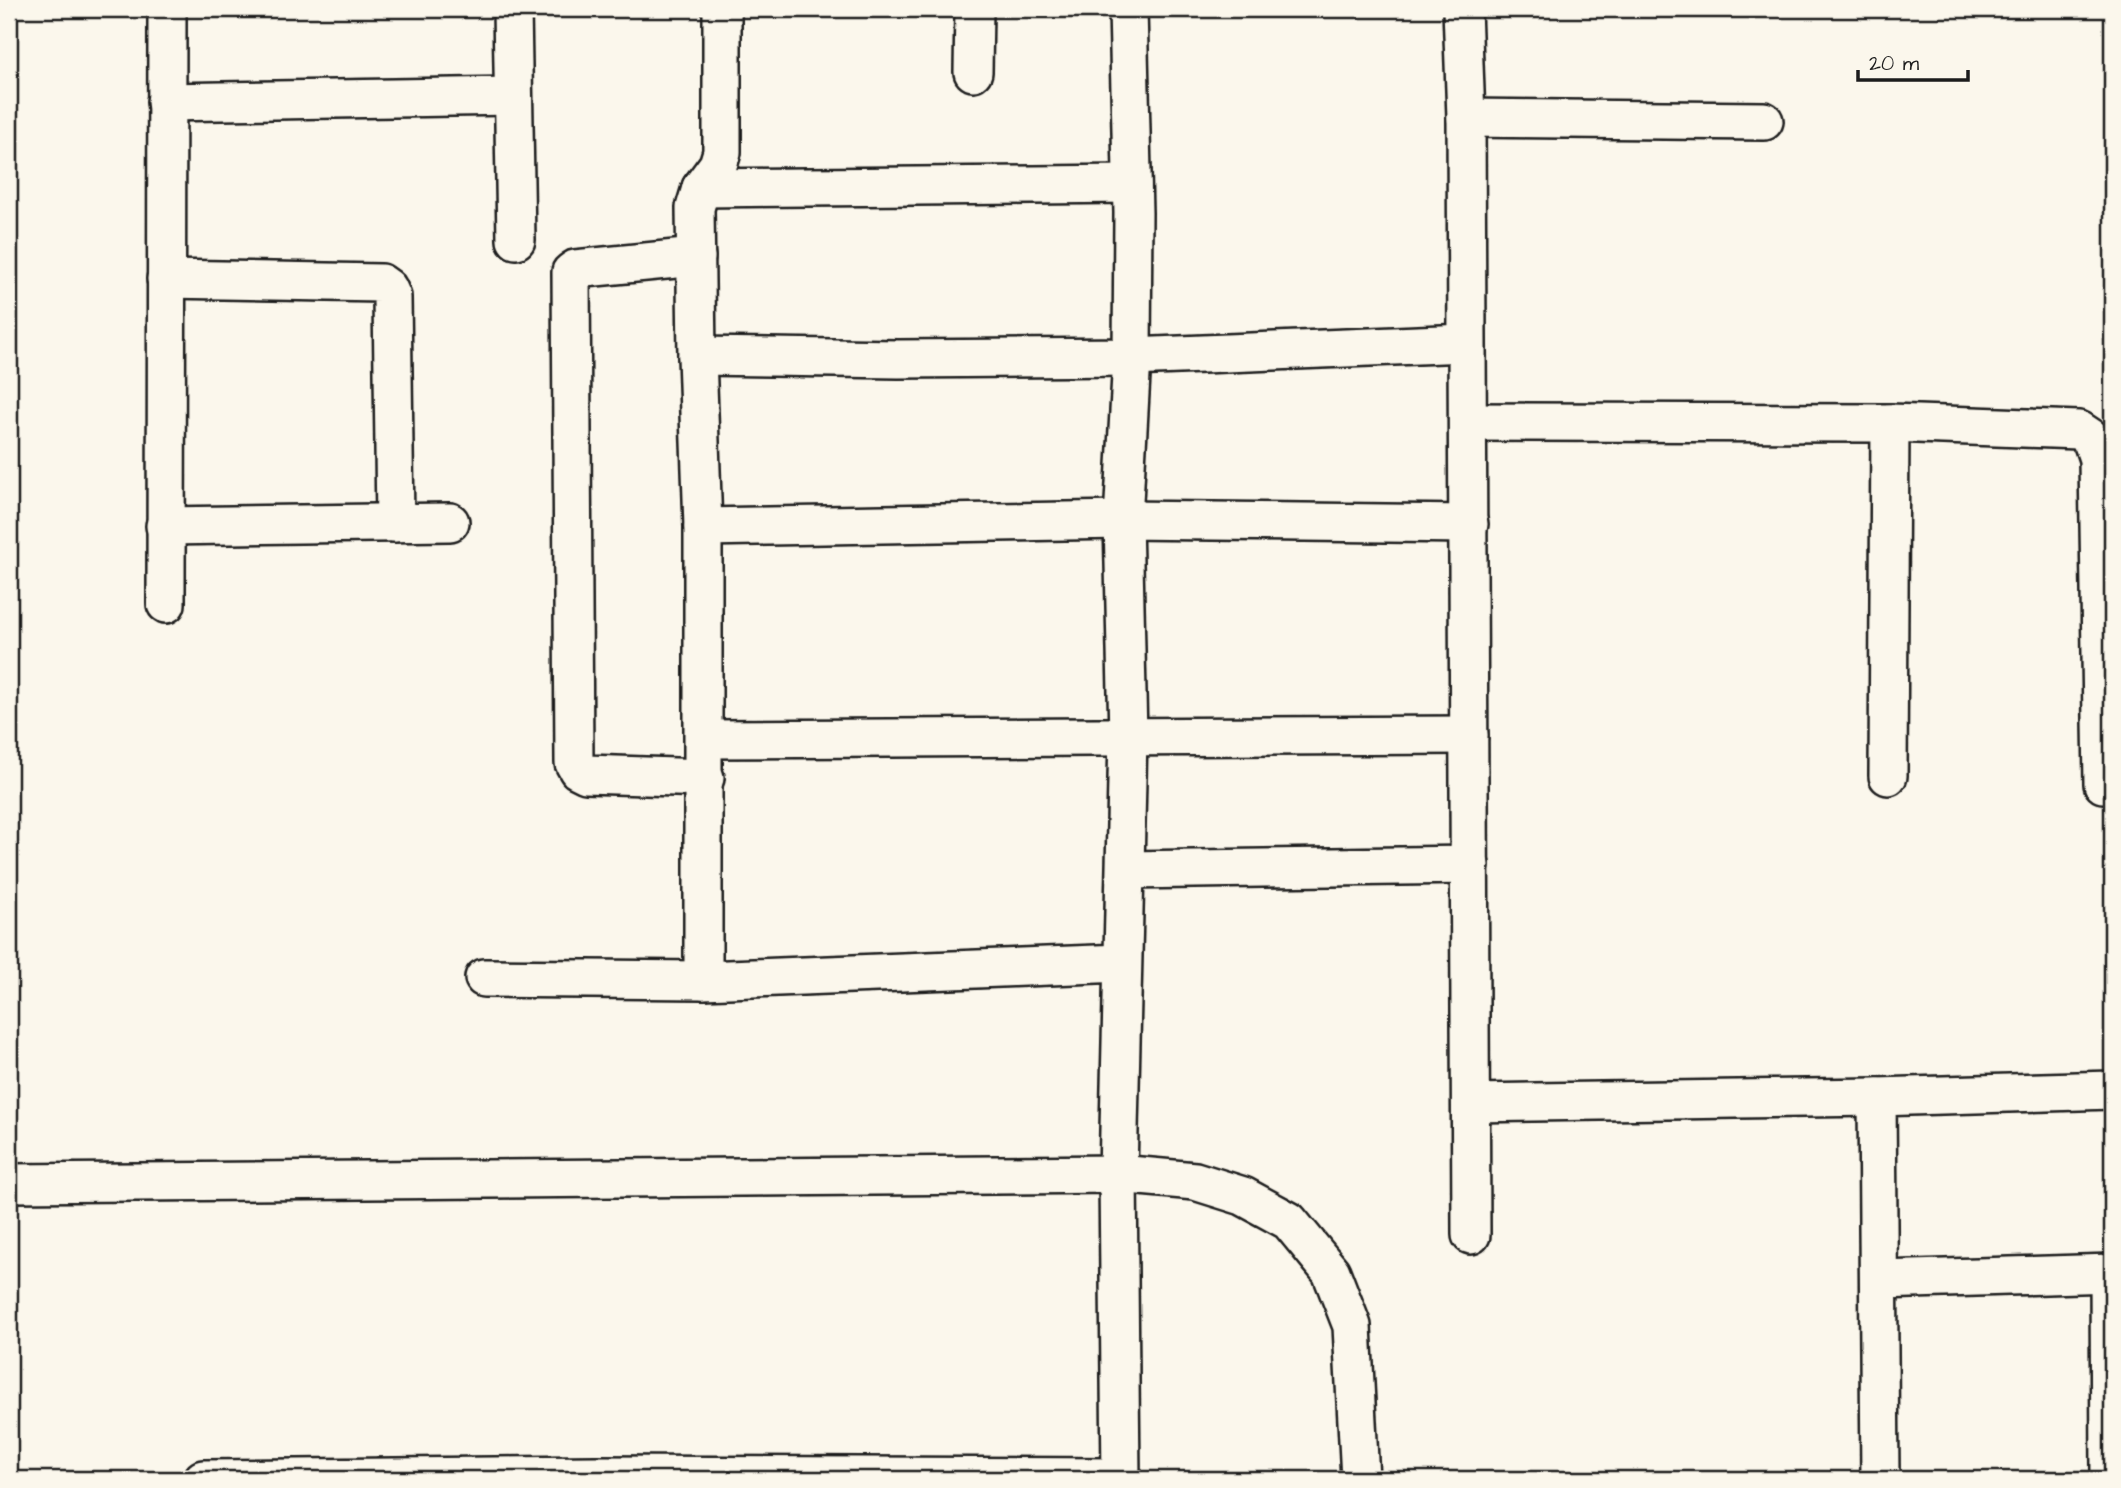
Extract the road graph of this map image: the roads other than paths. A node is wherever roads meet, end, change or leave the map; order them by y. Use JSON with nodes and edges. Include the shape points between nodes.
{"nodes":[{"id":1,"x":167,"y":9,"type":"edge"},
{"id":2,"x":512,"y":9,"type":"edge"},
{"id":3,"x":722,"y":9,"type":"edge"},
{"id":4,"x":974,"y":9,"type":"edge"},
{"id":5,"x":1128,"y":9,"type":"edge"},
{"id":6,"x":1462,"y":9,"type":"edge"},
{"id":7,"x":973,"y":72,"type":"dead end"},
{"id":8,"x":513,"y":96,"type":"junction"},
{"id":9,"x":166,"y":102,"type":"junction"},
{"id":10,"x":1466,"y":118,"type":"junction"},
{"id":11,"x":1764,"y":121,"type":"dead end"},
{"id":12,"x":1132,"y":184,"type":"junction"},
{"id":13,"x":701,"y":188,"type":"junction"},
{"id":14,"x":516,"y":240,"type":"dead end"},
{"id":15,"x":696,"y":257,"type":"junction"},
{"id":16,"x":166,"y":279,"type":"junction"},
{"id":17,"x":1466,"y":343,"type":"junction"},
{"id":18,"x":697,"y":356,"type":"junction"},
{"id":19,"x":1132,"y":357,"type":"junction"},
{"id":20,"x":1468,"y":422,"type":"junction"},
{"id":21,"x":1890,"y":423,"type":"junction"},
{"id":22,"x":1123,"y":520,"type":"junction"},
{"id":23,"x":450,"y":522,"type":"dead end"},
{"id":24,"x":395,"y":523,"type":"junction"},
{"id":25,"x":1469,"y":524,"type":"junction"},
{"id":26,"x":165,"y":526,"type":"junction"},
{"id":27,"x":703,"y":527,"type":"junction"},
{"id":28,"x":166,"y":604,"type":"dead end"},
{"id":29,"x":1469,"y":735,"type":"junction"},
{"id":30,"x":1128,"y":736,"type":"junction"},
{"id":31,"x":705,"y":739,"type":"junction"},
{"id":32,"x":1888,"y":776,"type":"dead end"},
{"id":33,"x":705,"y":778,"type":"junction"},
{"id":34,"x":2103,"y":784,"type":"dead end"},
{"id":35,"x":1470,"y":865,"type":"junction"},
{"id":36,"x":1126,"y":870,"type":"junction"},
{"id":37,"x":1122,"y":963,"type":"junction"},
{"id":38,"x":484,"y":978,"type":"dead end"},
{"id":39,"x":703,"y":980,"type":"junction"},
{"id":40,"x":2112,"y":1090,"type":"edge"},
{"id":41,"x":1877,"y":1097,"type":"junction"},
{"id":42,"x":1472,"y":1103,"type":"junction"},
{"id":43,"x":1118,"y":1174,"type":"junction"},
{"id":44,"x":9,"y":1183,"type":"edge"},
{"id":45,"x":1471,"y":1235,"type":"dead end"},
{"id":46,"x":2111,"y":1273,"type":"edge"},
{"id":47,"x":1880,"y":1280,"type":"junction"},
{"id":48,"x":1121,"y":1478,"type":"edge"},
{"id":49,"x":203,"y":1479,"type":"edge"},
{"id":50,"x":1360,"y":1479,"type":"edge"},
{"id":51,"x":1880,"y":1479,"type":"edge"},
{"id":52,"x":2110,"y":1479,"type":"edge"}],
"edges":[{"from":1,"to":9,"type":"street"},
{"from":2,"to":8,"type":"street"},
{"from":3,"to":13,"type":"street","via":[[722,152]]},
{"from":4,"to":7,"type":"street"},
{"from":5,"to":12,"type":"street"},
{"from":6,"to":10,"type":"street"},
{"from":8,"to":9,"type":"street"},
{"from":8,"to":14,"type":"street"},
{"from":9,"to":16,"type":"street"},
{"from":10,"to":11,"type":"street"},
{"from":10,"to":17,"type":"street"},
{"from":12,"to":13,"type":"street"},
{"from":12,"to":19,"type":"street"},
{"from":13,"to":15,"type":"street","via":[[695,208]]},
{"from":15,"to":18,"type":"street"},
{"from":15,"to":33,"type":"street","via":[[571,272],[574,763],[586,774]]},
{"from":16,"to":24,"type":"street","via":[[381,283],[388,288],[392,297]]},
{"from":16,"to":26,"type":"street"},
{"from":17,"to":19,"type":"street"},
{"from":17,"to":20,"type":"street"},
{"from":18,"to":19,"type":"street"},
{"from":18,"to":27,"type":"street"},
{"from":19,"to":22,"type":"street"},
{"from":20,"to":21,"type":"street"},
{"from":20,"to":25,"type":"street"},
{"from":21,"to":32,"type":"street"},
{"from":21,"to":34,"type":"street","via":[[2064,428],[2091,438],[2098,459]]},
{"from":22,"to":25,"type":"street"},
{"from":22,"to":27,"type":"street"},
{"from":22,"to":30,"type":"street"},
{"from":23,"to":24,"type":"street"},
{"from":24,"to":26,"type":"street"},
{"from":25,"to":29,"type":"street"},
{"from":26,"to":28,"type":"street"},
{"from":27,"to":31,"type":"street"},
{"from":29,"to":30,"type":"street"},
{"from":29,"to":35,"type":"street"},
{"from":30,"to":31,"type":"street"},
{"from":30,"to":36,"type":"street"},
{"from":31,"to":33,"type":"street"},
{"from":33,"to":39,"type":"street"},
{"from":35,"to":36,"type":"street"},
{"from":35,"to":42,"type":"street"},
{"from":36,"to":37,"type":"street"},
{"from":37,"to":39,"type":"street"},
{"from":37,"to":43,"type":"street"},
{"from":38,"to":39,"type":"street"},
{"from":40,"to":41,"type":"street"},
{"from":41,"to":42,"type":"street"},
{"from":41,"to":47,"type":"street"},
{"from":42,"to":45,"type":"street"},
{"from":43,"to":44,"type":"street"},
{"from":43,"to":48,"type":"street"},
{"from":43,"to":50,"type":"street","via":[[1195,1181],[1243,1196],[1289,1221],[1331,1272],[1352,1326]]},
{"from":46,"to":47,"type":"street"},
{"from":46,"to":52,"type":"street"},
{"from":47,"to":51,"type":"street"},
{"from":48,"to":49,"type":"street","via":[[596,1475]]}]}
